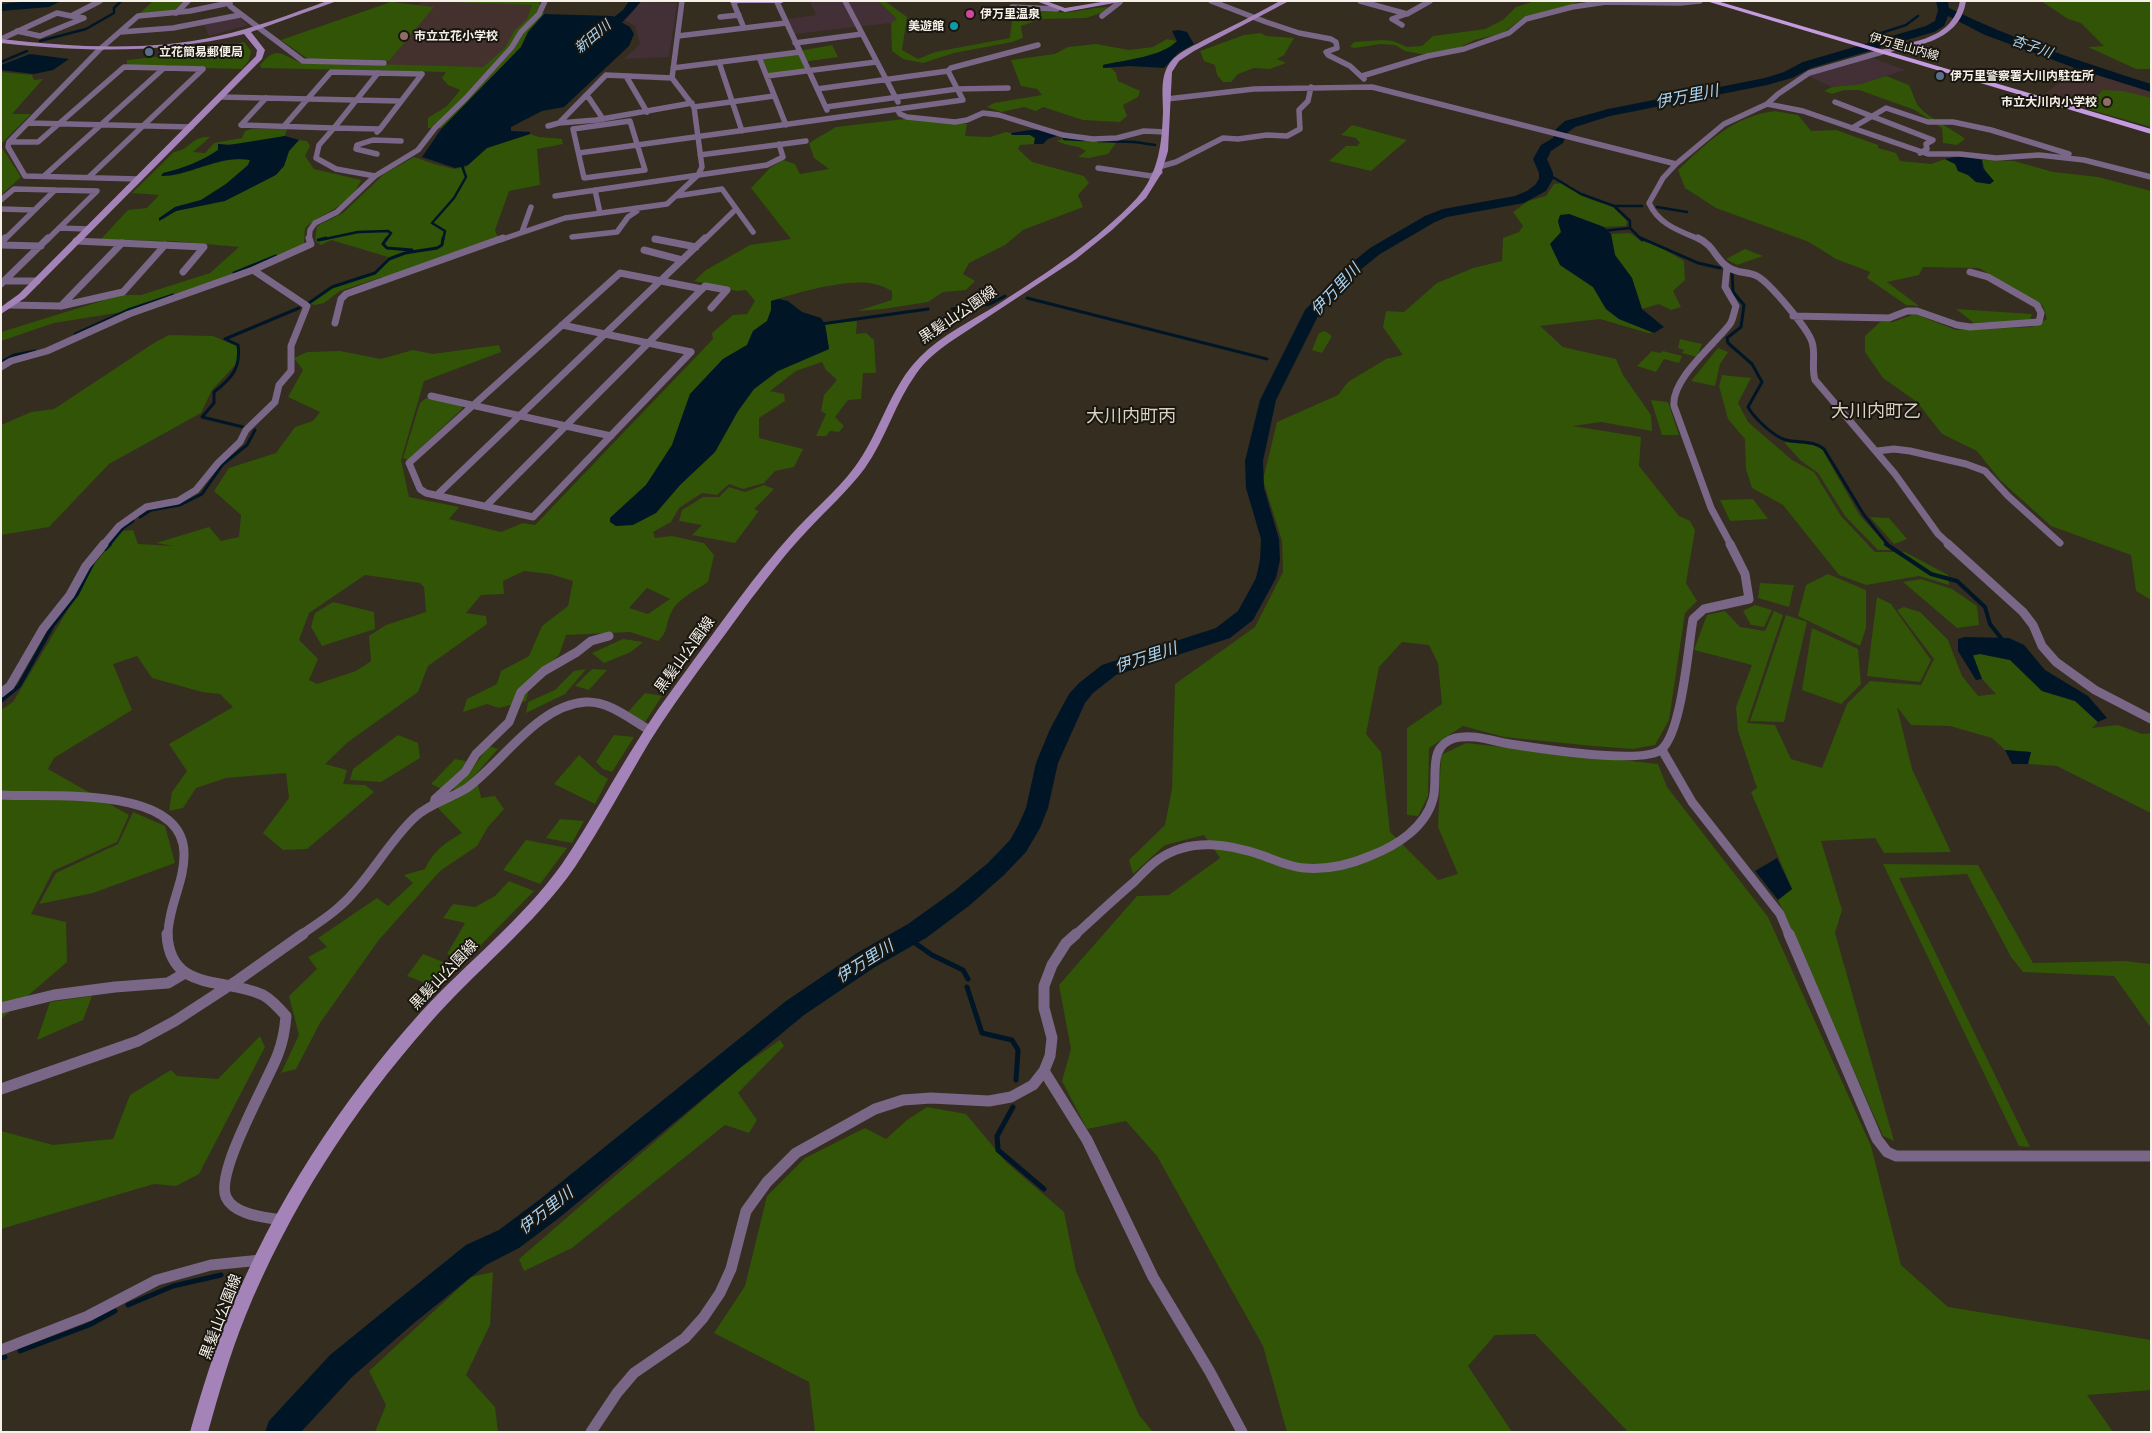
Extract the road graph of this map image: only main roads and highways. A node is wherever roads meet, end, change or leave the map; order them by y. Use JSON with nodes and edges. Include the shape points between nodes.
{"nodes":[{"id":1,"x":334,"y":1,"type":"edge"},
{"id":2,"x":731,"y":1,"type":"edge"},
{"id":3,"x":736,"y":1,"type":"edge"},
{"id":4,"x":782,"y":1,"type":"edge"},
{"id":5,"x":1039,"y":1,"type":"edge"},
{"id":6,"x":1286,"y":1,"type":"edge"},
{"id":7,"x":1709,"y":1,"type":"edge"},
{"id":8,"x":1964,"y":1,"type":"edge"},
{"id":9,"x":777,"y":2,"type":"edge"},
{"id":10,"x":1121,"y":2,"type":"edge"},
{"id":11,"x":246,"y":31,"type":"junction"},
{"id":12,"x":1,"y":40,"type":"edge"},
{"id":13,"x":1881,"y":52,"type":"junction"},
{"id":14,"x":2151,"y":132,"type":"edge"},
{"id":15,"x":1,"y":311,"type":"edge"},
{"id":16,"x":199,"y":1432,"type":"edge"}],
"edges":[{"from":1,"to":11,"type":"main road"},
{"from":2,"to":3,"type":"main road"},
{"from":3,"to":9,"type":"main road"},
{"from":4,"to":9,"type":"main road"},
{"from":5,"to":10,"type":"main road","via":[[1057,9],[1079,10]]},
{"from":6,"to":16,"type":"main road","name":"黒髪山公園線","via":[[1194,48],[1173,63],[1167,74],[1161,169],[1151,186],[1080,254],[945,341],[920,362],[860,467],[777,558],[651,731],[581,848],[549,892],[431,1011],[373,1078],[331,1136],[261,1260],[231,1331]]},
{"from":7,"to":13,"type":"main road","name":"伊万里山内線"},
{"from":8,"to":13,"type":"main road","via":[[1956,24],[1931,38]]},
{"from":11,"to":12,"type":"main road","via":[[166,46],[99,50],[54,48]]},
{"from":11,"to":15,"type":"main road","via":[[261,50],[260,58],[37,281]]},
{"from":13,"to":14,"type":"main road","name":"伊万里山内線"}]}
